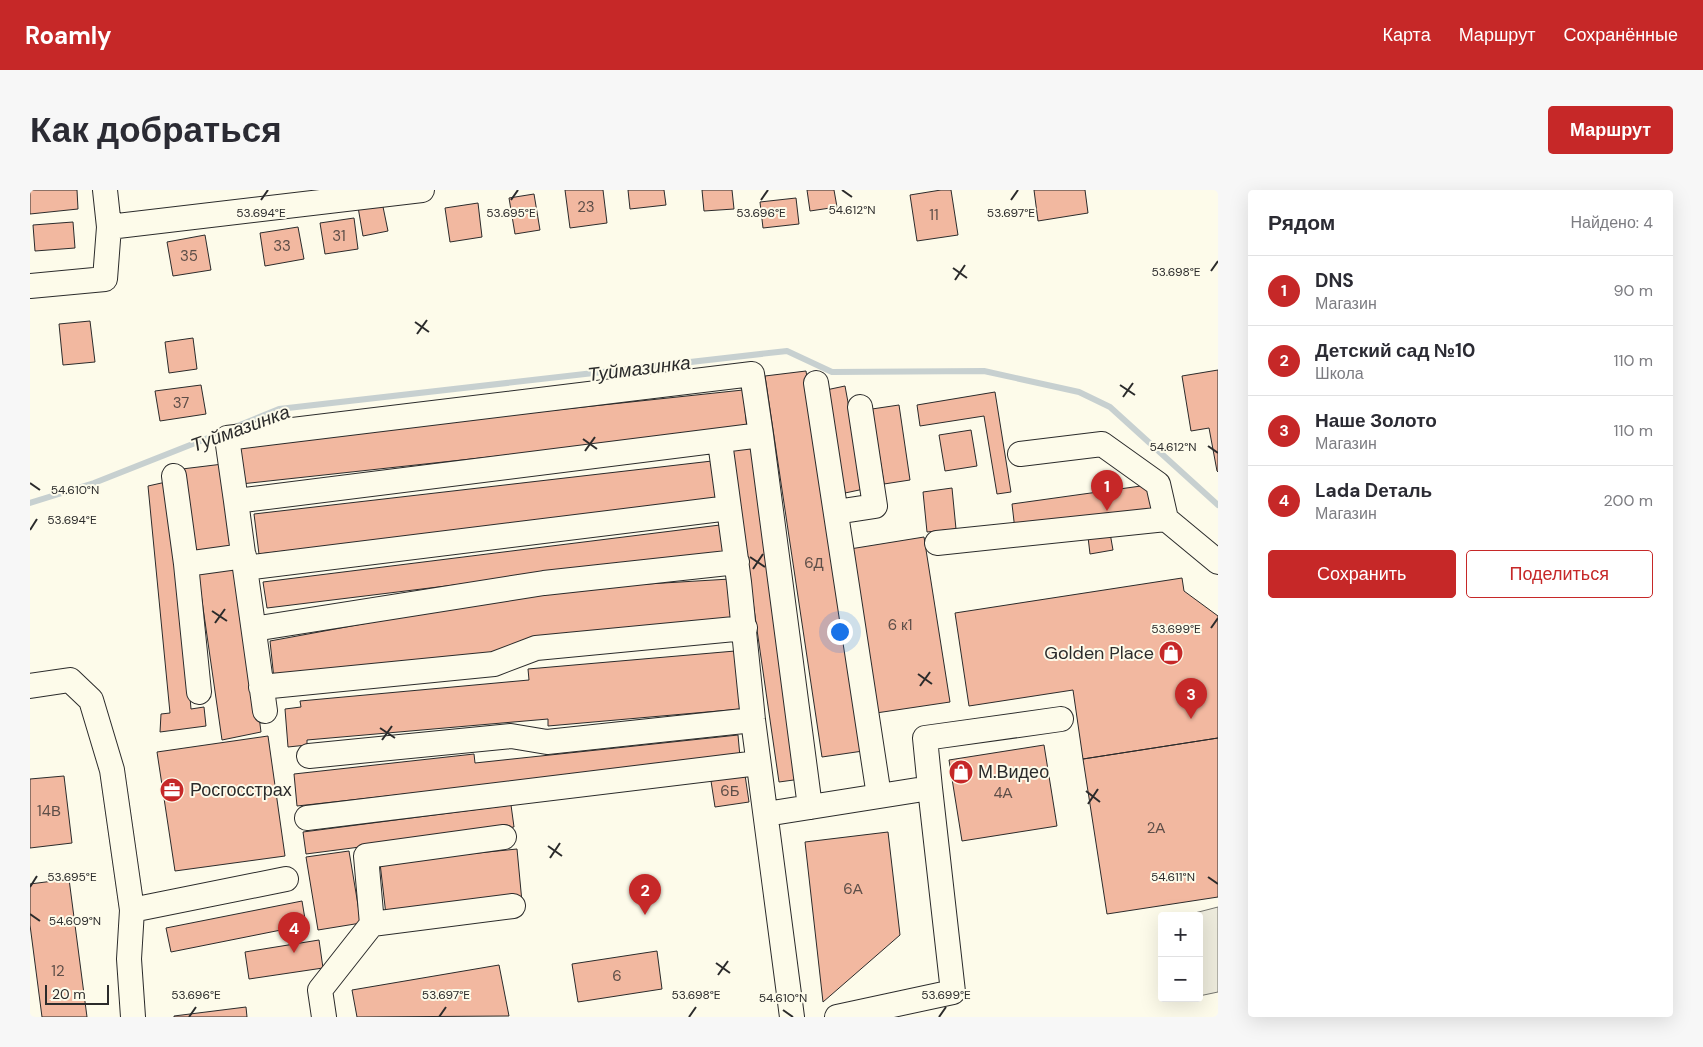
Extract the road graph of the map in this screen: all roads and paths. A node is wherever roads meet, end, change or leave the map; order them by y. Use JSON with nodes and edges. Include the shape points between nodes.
{"nodes":[{"id":1,"x":105,"y":190,"type":"edge"},
{"id":2,"x":422,"y":190,"type":"edge"},
{"id":3,"x":109,"y":227,"type":"junction"},
{"id":4,"x":30,"y":286,"type":"edge"},
{"id":5,"x":816,"y":383,"type":"dead end"},
{"id":6,"x":860,"y":407,"type":"dead end"},
{"id":7,"x":761,"y":436,"type":"junction"},
{"id":8,"x":720,"y":442,"type":"junction"},
{"id":9,"x":1020,"y":454,"type":"dead end"},
{"id":10,"x":174,"y":476,"type":"dead end"},
{"id":11,"x":236,"y":501,"type":"junction"},
{"id":12,"x":729,"y":508,"type":"junction"},
{"id":13,"x":836,"y":512,"type":"junction"},
{"id":14,"x":1166,"y":519,"type":"junction"},
{"id":15,"x":937,"y":543,"type":"dead end"},
{"id":16,"x":245,"y":562,"type":"junction"},
{"id":17,"x":737,"y":562,"type":"junction"},
{"id":18,"x":1218,"y":562,"type":"edge"},
{"id":19,"x":186,"y":564,"type":"junction"},
{"id":20,"x":745,"y":628,"type":"junction"},
{"id":21,"x":254,"y":629,"type":"junction"},
{"id":22,"x":30,"y":686,"type":"edge"},
{"id":23,"x":261,"y":687,"type":"junction"},
{"id":24,"x":198,"y":692,"type":"dead end"},
{"id":25,"x":265,"y":711,"type":"dead end"},
{"id":26,"x":1061,"y":719,"type":"dead end"},
{"id":27,"x":753,"y":720,"type":"junction"},
{"id":28,"x":309,"y":756,"type":"dead end"},
{"id":29,"x":758,"y":763,"type":"junction"},
{"id":30,"x":930,"y":788,"type":"junction"},
{"id":31,"x":879,"y":796,"type":"junction"},
{"id":32,"x":810,"y":807,"type":"junction"},
{"id":33,"x":766,"y":814,"type":"junction"},
{"id":34,"x":307,"y":818,"type":"dead end"},
{"id":35,"x":504,"y":837,"type":"dead end"},
{"id":36,"x":286,"y":879,"type":"dead end"},
{"id":37,"x":512,"y":906,"type":"dead end"},
{"id":38,"x":132,"y":910,"type":"junction"},
{"id":39,"x":372,"y":924,"type":"junction"},
{"id":40,"x":133,"y":1017,"type":"edge"},
{"id":41,"x":324,"y":1017,"type":"edge"},
{"id":42,"x":792,"y":1017,"type":"edge"},
{"id":43,"x":837,"y":1017,"type":"edge"}],
"edges":[{"from":1,"to":3,"type":"street"},
{"from":2,"to":3,"type":"street"},
{"from":3,"to":4,"type":"street","via":[[105,280]]},
{"from":5,"to":13,"type":"street"},
{"from":6,"to":13,"type":"street","via":[[875,506]]},
{"from":7,"to":8,"type":"street"},
{"from":7,"to":11,"type":"street","via":[[752,374],[237,436],[227,438]]},
{"from":7,"to":32,"type":"street"},
{"from":8,"to":11,"type":"street"},
{"from":8,"to":12,"type":"street"},
{"from":9,"to":14,"type":"street","via":[[1102,444],[1158,484]]},
{"from":10,"to":19,"type":"street"},
{"from":11,"to":16,"type":"street"},
{"from":12,"to":16,"type":"street"},
{"from":12,"to":17,"type":"street"},
{"from":13,"to":31,"type":"street"},
{"from":14,"to":15,"type":"street"},
{"from":14,"to":18,"type":"street"},
{"from":16,"to":19,"type":"street"},
{"from":16,"to":21,"type":"street"},
{"from":17,"to":20,"type":"street"},
{"from":17,"to":21,"type":"street","via":[[544,583]]},
{"from":19,"to":24,"type":"street"},
{"from":20,"to":23,"type":"street","via":[[536,648],[494,664]]},
{"from":20,"to":27,"type":"street"},
{"from":21,"to":23,"type":"street"},
{"from":22,"to":38,"type":"street","via":[[70,680],[91,700],[112,770]]},
{"from":23,"to":25,"type":"street"},
{"from":26,"to":30,"type":"street","via":[[925,738]]},
{"from":27,"to":28,"type":"street","via":[[547,742],[511,736]]},
{"from":27,"to":29,"type":"street"},
{"from":29,"to":33,"type":"street"},
{"from":29,"to":34,"type":"street"},
{"from":30,"to":31,"type":"street"},
{"from":30,"to":43,"type":"street","via":[[953,992]]},
{"from":31,"to":32,"type":"street"},
{"from":32,"to":33,"type":"street"},
{"from":33,"to":42,"type":"street"},
{"from":35,"to":39,"type":"street","via":[[366,856]]},
{"from":36,"to":38,"type":"street"},
{"from":37,"to":39,"type":"street"},
{"from":38,"to":40,"type":"street","via":[[129,959]]},
{"from":39,"to":41,"type":"street","via":[[320,990]]}]}
